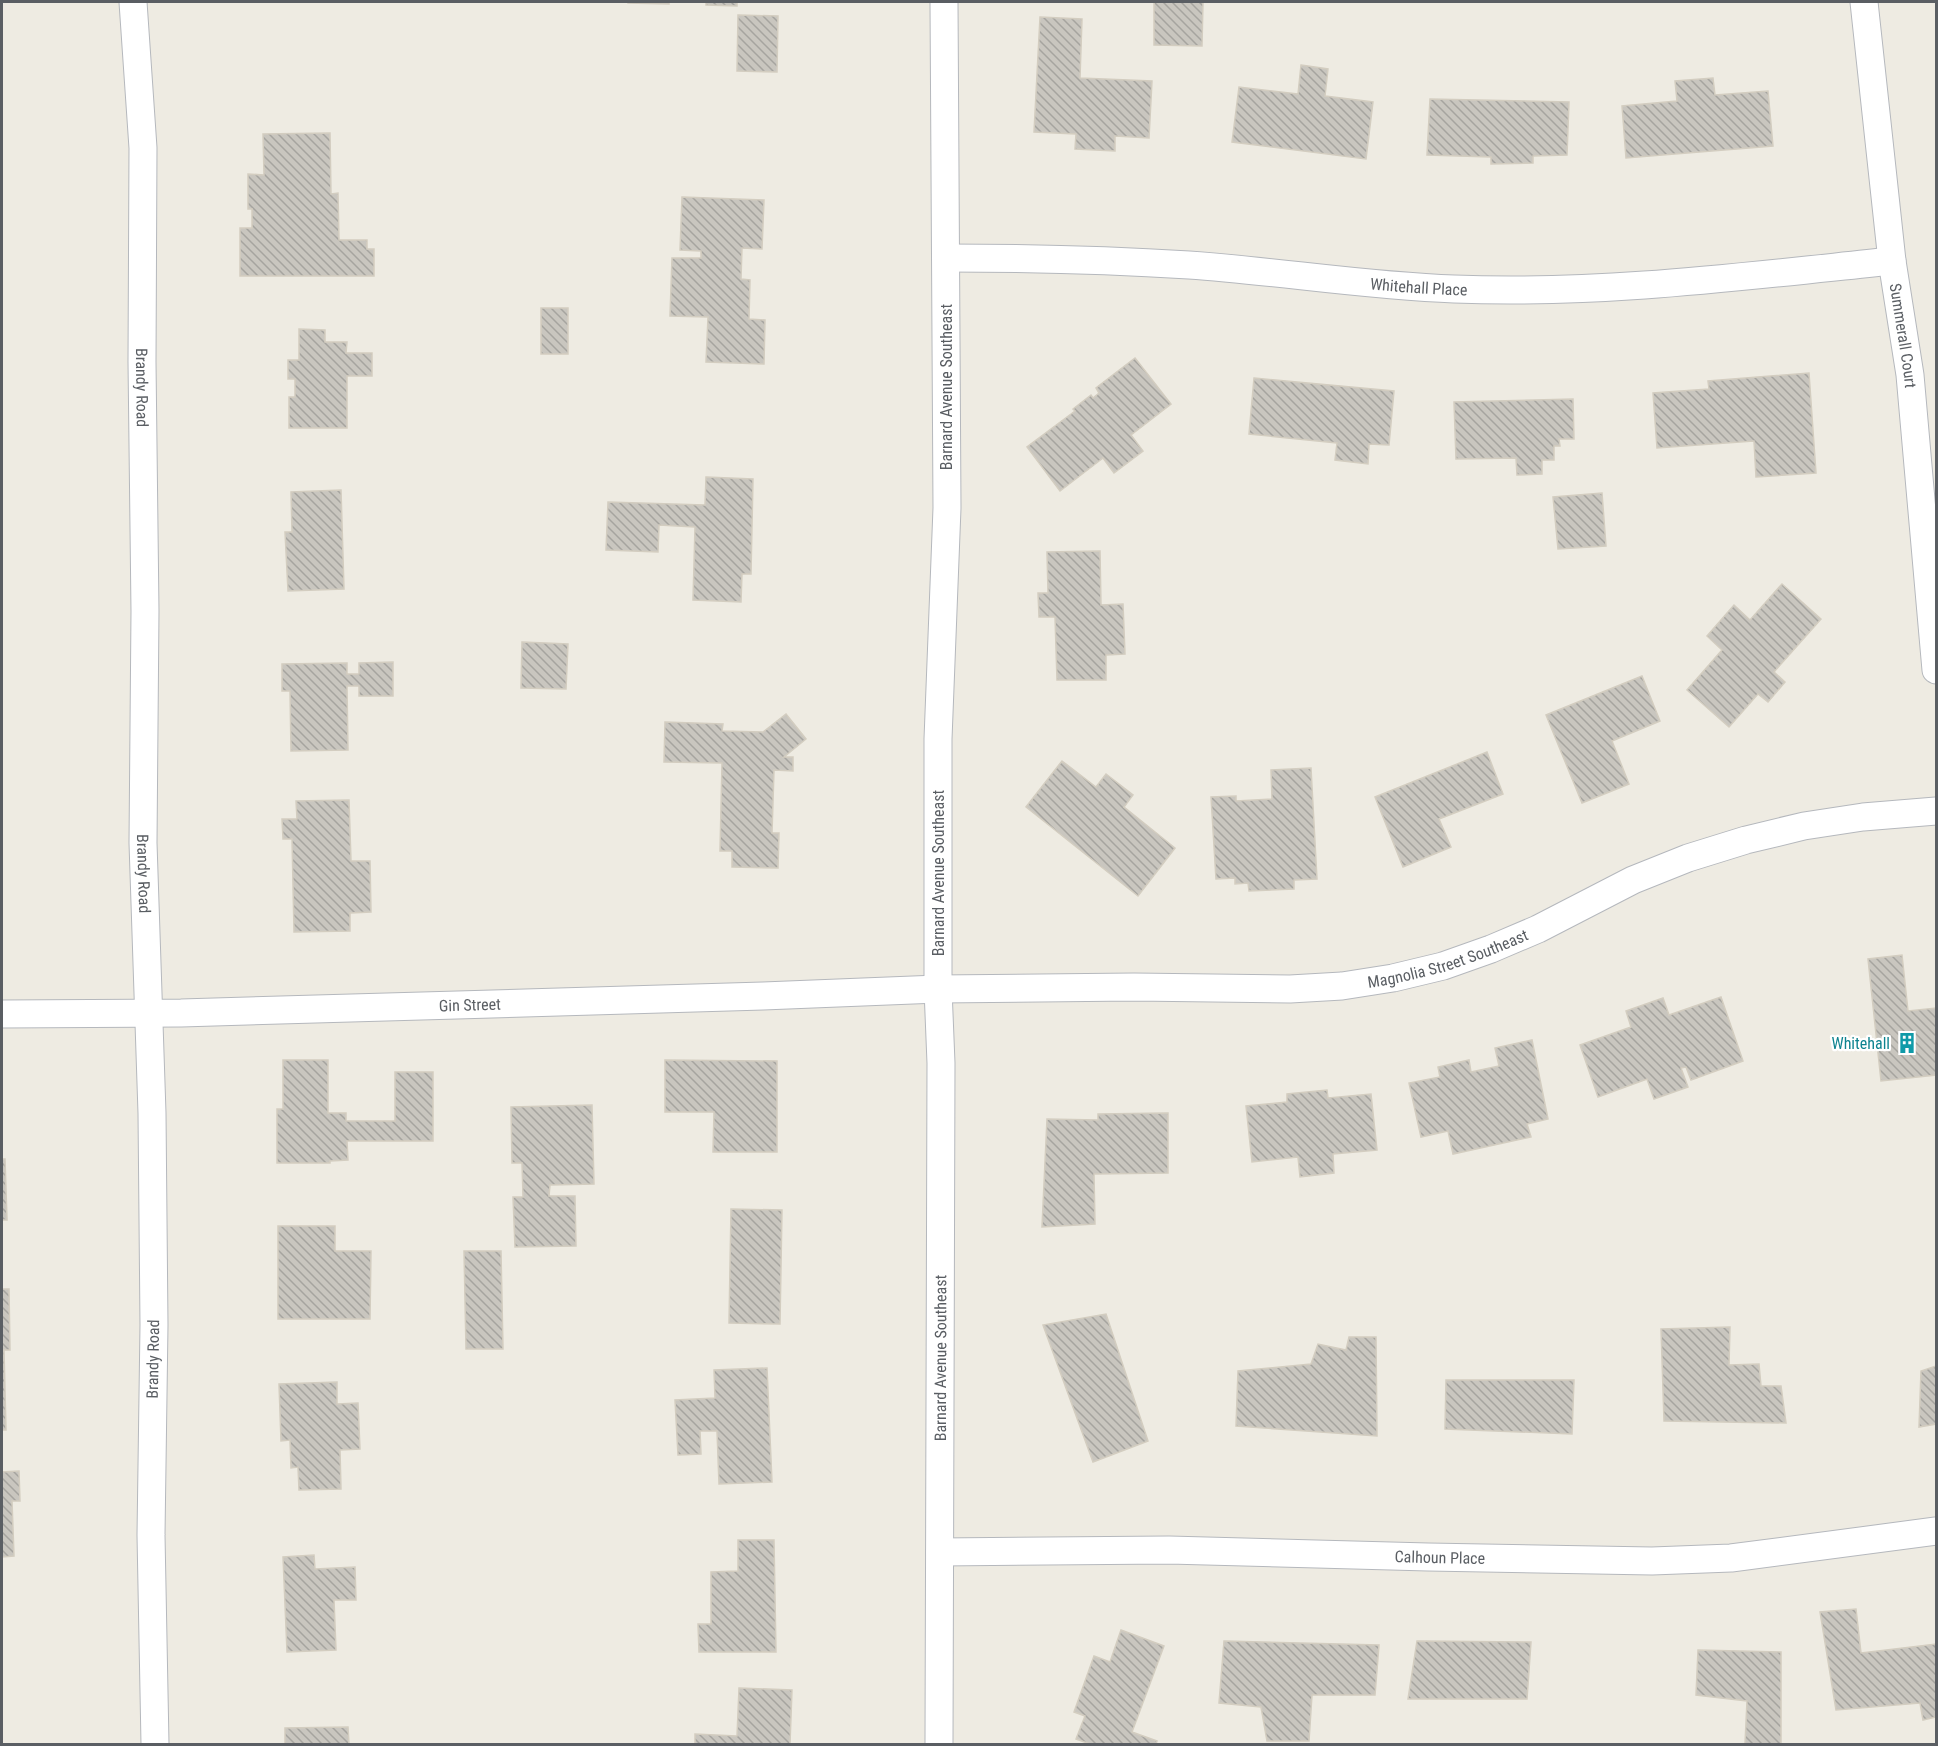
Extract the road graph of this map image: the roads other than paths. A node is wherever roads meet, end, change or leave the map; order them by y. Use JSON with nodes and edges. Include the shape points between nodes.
{"nodes":[{"id":1,"x":133,"y":2,"type":"edge"},
{"id":2,"x":945,"y":2,"type":"edge"},
{"id":3,"x":1864,"y":2,"type":"edge"},
{"id":4,"x":946,"y":258,"type":"junction"},
{"id":5,"x":1892,"y":261,"type":"junction"},
{"id":6,"x":1936,"y":670,"type":"edge"},
{"id":7,"x":1936,"y":811,"type":"edge"},
{"id":8,"x":938,"y":989,"type":"junction"},
{"id":9,"x":148,"y":1013,"type":"junction"},
{"id":10,"x":2,"y":1014,"type":"edge"},
{"id":11,"x":1936,"y":1531,"type":"edge"},
{"id":12,"x":939,"y":1552,"type":"junction"},
{"id":13,"x":155,"y":1744,"type":"edge"},
{"id":14,"x":939,"y":1744,"type":"edge"}],
"edges":[{"from":1,"to":9,"type":"street","name":"Brandy Road","via":[[143,148],[143,843]]},
{"from":2,"to":4,"type":"street","name":"Barnard Avenue Southeast"},
{"from":3,"to":5,"type":"street","name":"Summerall Court"},
{"from":4,"to":5,"type":"street","name":"Whitehall Place","via":[[1190,265],[1454,290],[1660,284]]},
{"from":4,"to":8,"type":"street","name":"Barnard Avenue Southeast","via":[[947,508],[938,739]]},
{"from":5,"to":6,"type":"street","name":"Summerall Court","via":[[1910,375]]},
{"from":7,"to":8,"type":"street","name":"Magnolia Street Southeast","via":[[1804,826],[1746,840],[1633,880],[1491,950],[1393,978],[1290,989]]},
{"from":8,"to":9,"type":"street","name":"Gin Street"},
{"from":8,"to":12,"type":"street","name":"Barnard Avenue Southeast"},
{"from":9,"to":10,"type":"street","name":"Gin Street"},
{"from":9,"to":13,"type":"street","name":"Brandy Road","via":[[154,1325],[151,1536]]},
{"from":11,"to":12,"type":"street","name":"Calhoun Place","via":[[1731,1558],[1652,1561],[1169,1550]]},
{"from":12,"to":14,"type":"street","name":"Barnard Avenue Southeast"}]}
